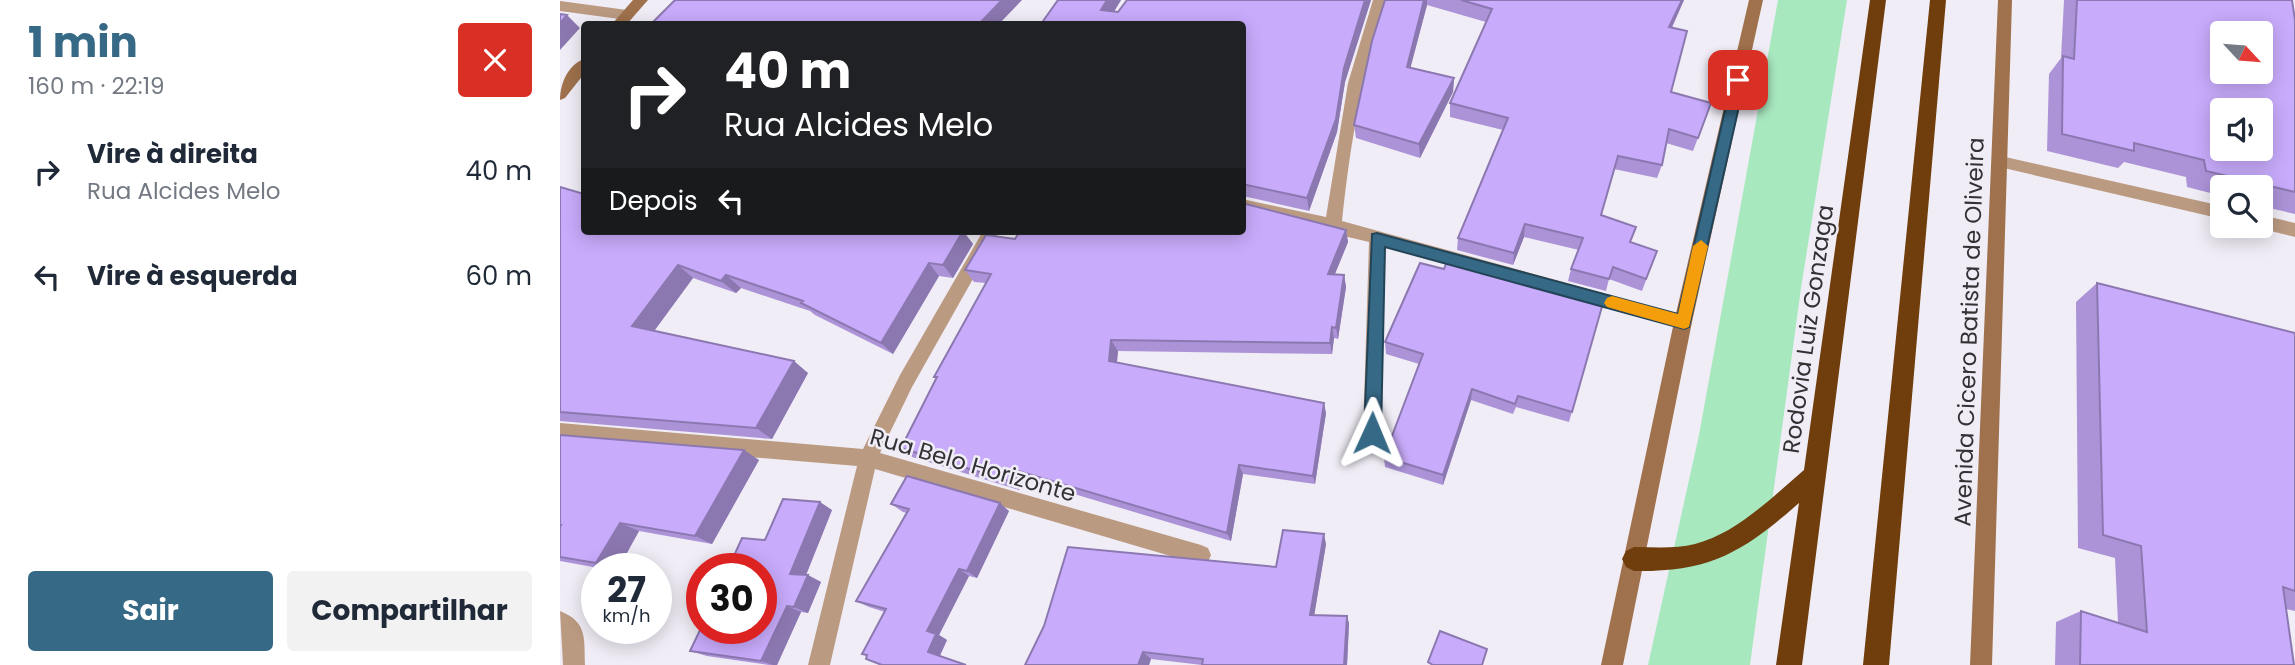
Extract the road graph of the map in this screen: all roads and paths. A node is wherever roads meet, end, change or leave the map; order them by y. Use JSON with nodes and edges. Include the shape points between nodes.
{"nodes":[{"id":1,"x":641,"y":0,"type":"edge"},
{"id":2,"x":1380,"y":0,"type":"edge"},
{"id":3,"x":1756,"y":0,"type":"edge"},
{"id":4,"x":1878,"y":0,"type":"edge"},
{"id":5,"x":1938,"y":0,"type":"edge"},
{"id":6,"x":2006,"y":0,"type":"edge"},
{"id":7,"x":560,"y":6,"type":"edge"},
{"id":8,"x":623,"y":20,"type":"edge"},
{"id":9,"x":581,"y":68,"type":"edge"},
{"id":10,"x":560,"y":94,"type":"edge"},
{"id":11,"x":2001,"y":162,"type":"junction"},
{"id":12,"x":1246,"y":206,"type":"edge"},
{"id":13,"x":2210,"y":210,"type":"edge"},
{"id":14,"x":1333,"y":225,"type":"junction"},
{"id":15,"x":2273,"y":225,"type":"edge"},
{"id":16,"x":2295,"y":230,"type":"edge"},
{"id":17,"x":990,"y":235,"type":"edge"},
{"id":18,"x":1377,"y":239,"type":"junction"},
{"id":19,"x":1684,"y":322,"type":"junction"},
{"id":20,"x":1372,"y":433,"type":"dead end"},
{"id":21,"x":563,"y":438,"type":"edge"},
{"id":22,"x":868,"y":458,"type":"junction"},
{"id":23,"x":1815,"y":475,"type":"junction"},
{"id":24,"x":1201,"y":555,"type":"dead end"},
{"id":25,"x":1634,"y":559,"type":"junction"},
{"id":26,"x":560,"y":621,"type":"edge"},
{"id":27,"x":574,"y":665,"type":"edge"},
{"id":28,"x":819,"y":665,"type":"edge"},
{"id":29,"x":1612,"y":665,"type":"edge"},
{"id":30,"x":1789,"y":665,"type":"edge"},
{"id":31,"x":1876,"y":665,"type":"edge"},
{"id":32,"x":1981,"y":665,"type":"edge"}],
"edges":[{"from":1,"to":8,"type":"main road"},
{"from":2,"to":14,"type":"street","via":[[1350,98]]},
{"from":3,"to":19,"type":"main road"},
{"from":4,"to":23,"type":"highway","name":"Rodovia Luiz Gonzaga"},
{"from":5,"to":31,"type":"highway"},
{"from":6,"to":11,"type":"main road","name":"Avenida Cicero Batista de Oliveira"},
{"from":7,"to":8,"type":"street"},
{"from":9,"to":10,"type":"main road"},
{"from":11,"to":13,"type":"street"},
{"from":11,"to":32,"type":"main road","name":"Avenida Cicero Batista de Oliveira"},
{"from":12,"to":14,"type":"street"},
{"from":14,"to":18,"type":"street"},
{"from":15,"to":16,"type":"street"},
{"from":17,"to":22,"type":"street","via":[[906,381]]},
{"from":18,"to":19,"type":"street"},
{"from":18,"to":20,"type":"street"},
{"from":19,"to":25,"type":"main road"},
{"from":21,"to":22,"type":"street","name":"Rua Belo Horizonte"},
{"from":22,"to":24,"type":"street","name":"Rua Belo Horizonte"},
{"from":22,"to":28,"type":"street"},
{"from":23,"to":25,"type":"highway","via":[[1756,525],[1716,548],[1675,559]]},
{"from":23,"to":30,"type":"highway","name":"Rodovia Luiz Gonzaga"},
{"from":25,"to":29,"type":"main road"},
{"from":26,"to":27,"type":"street","via":[[573,631]]}]}
